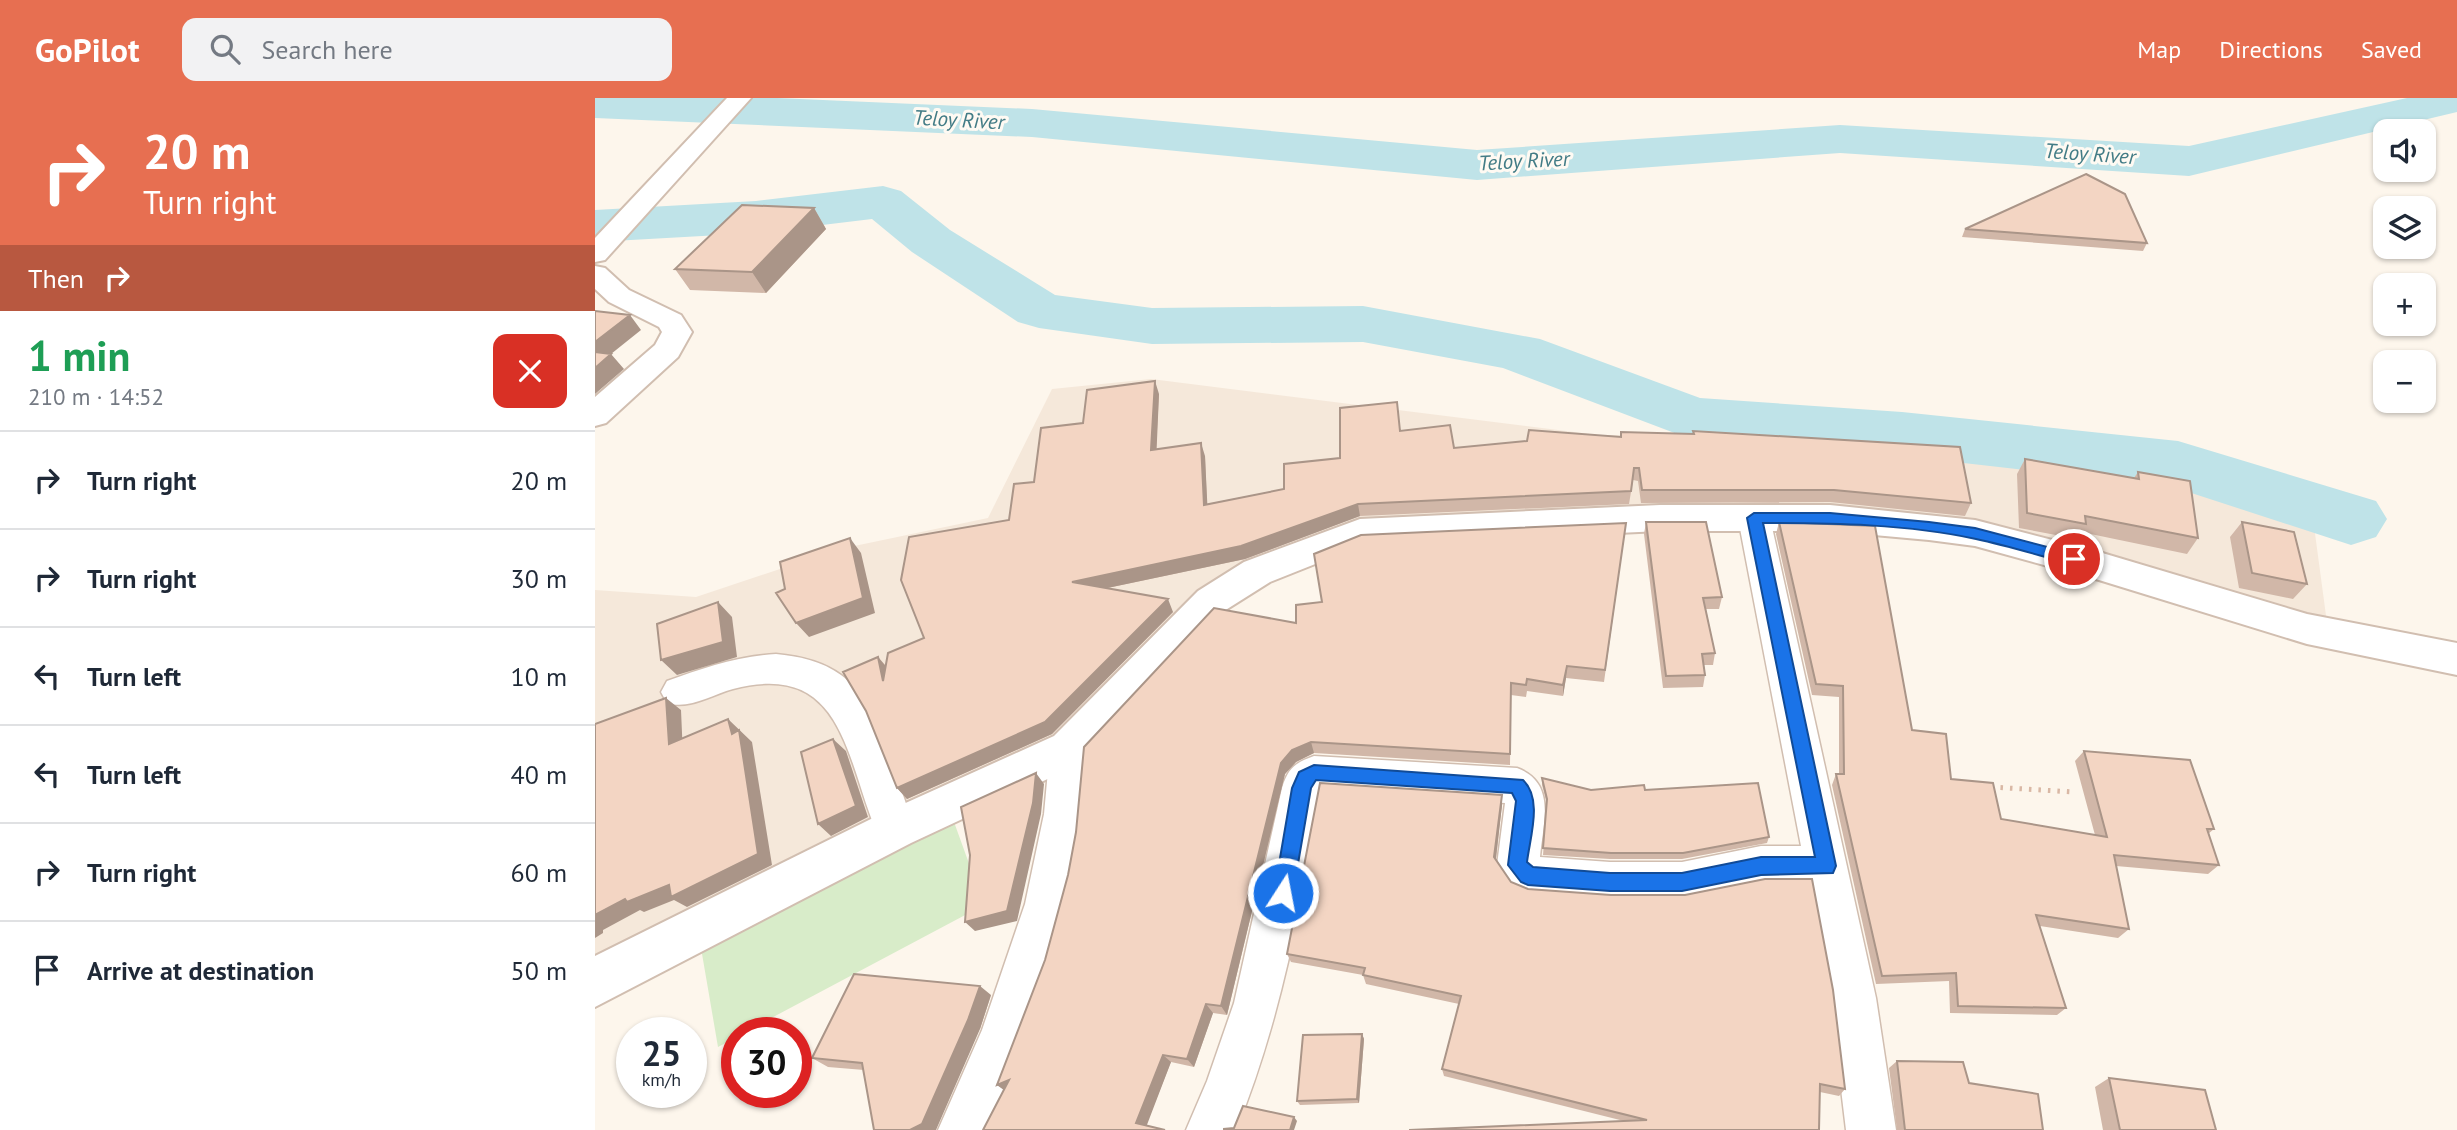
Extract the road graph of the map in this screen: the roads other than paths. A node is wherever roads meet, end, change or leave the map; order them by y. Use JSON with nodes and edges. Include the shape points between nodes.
{"nodes":[{"id":1,"x":740,"y":98,"type":"edge"},
{"id":2,"x":599,"y":249,"type":"edge"},
{"id":3,"x":595,"y":274,"type":"edge"},
{"id":4,"x":595,"y":415,"type":"edge"},
{"id":5,"x":1754,"y":518,"type":"junction"},
{"id":6,"x":2457,"y":659,"type":"edge"},
{"id":7,"x":680,"y":692,"type":"dead end"},
{"id":8,"x":1069,"y":749,"type":"junction"},
{"id":9,"x":895,"y":829,"type":"junction"},
{"id":10,"x":1827,"y":866,"type":"junction"},
{"id":11,"x":595,"y":982,"type":"edge"},
{"id":12,"x":963,"y":1130,"type":"edge"},
{"id":13,"x":1211,"y":1130,"type":"edge"},
{"id":14,"x":1871,"y":1130,"type":"edge"}],
"edges":[{"from":1,"to":2,"type":"street"},
{"from":3,"to":4,"type":"street","via":[[619,296],[671,321],[677,332],[667,350]]},
{"from":5,"to":6,"type":"street","via":[[1830,518],[1975,533],[2307,629]]},
{"from":5,"to":8,"type":"street","via":[[1360,532],[1257,572],[1211,601]]},
{"from":5,"to":10,"type":"street"},
{"from":7,"to":9,"type":"street","via":[[727,674],[757,669],[811,675],[832,688],[853,723]]},
{"from":8,"to":9,"type":"street"},
{"from":8,"to":12,"type":"street","via":[[1069,802],[1058,866],[1009,1020]]},
{"from":9,"to":11,"type":"street"},
{"from":10,"to":13,"type":"street","via":[[1761,866],[1682,882],[1528,876],[1518,865],[1525,801],[1517,786],[1314,772],[1301,788],[1265,981],[1232,1085]]},
{"from":10,"to":14,"type":"street","via":[[1853,998]]}]}
